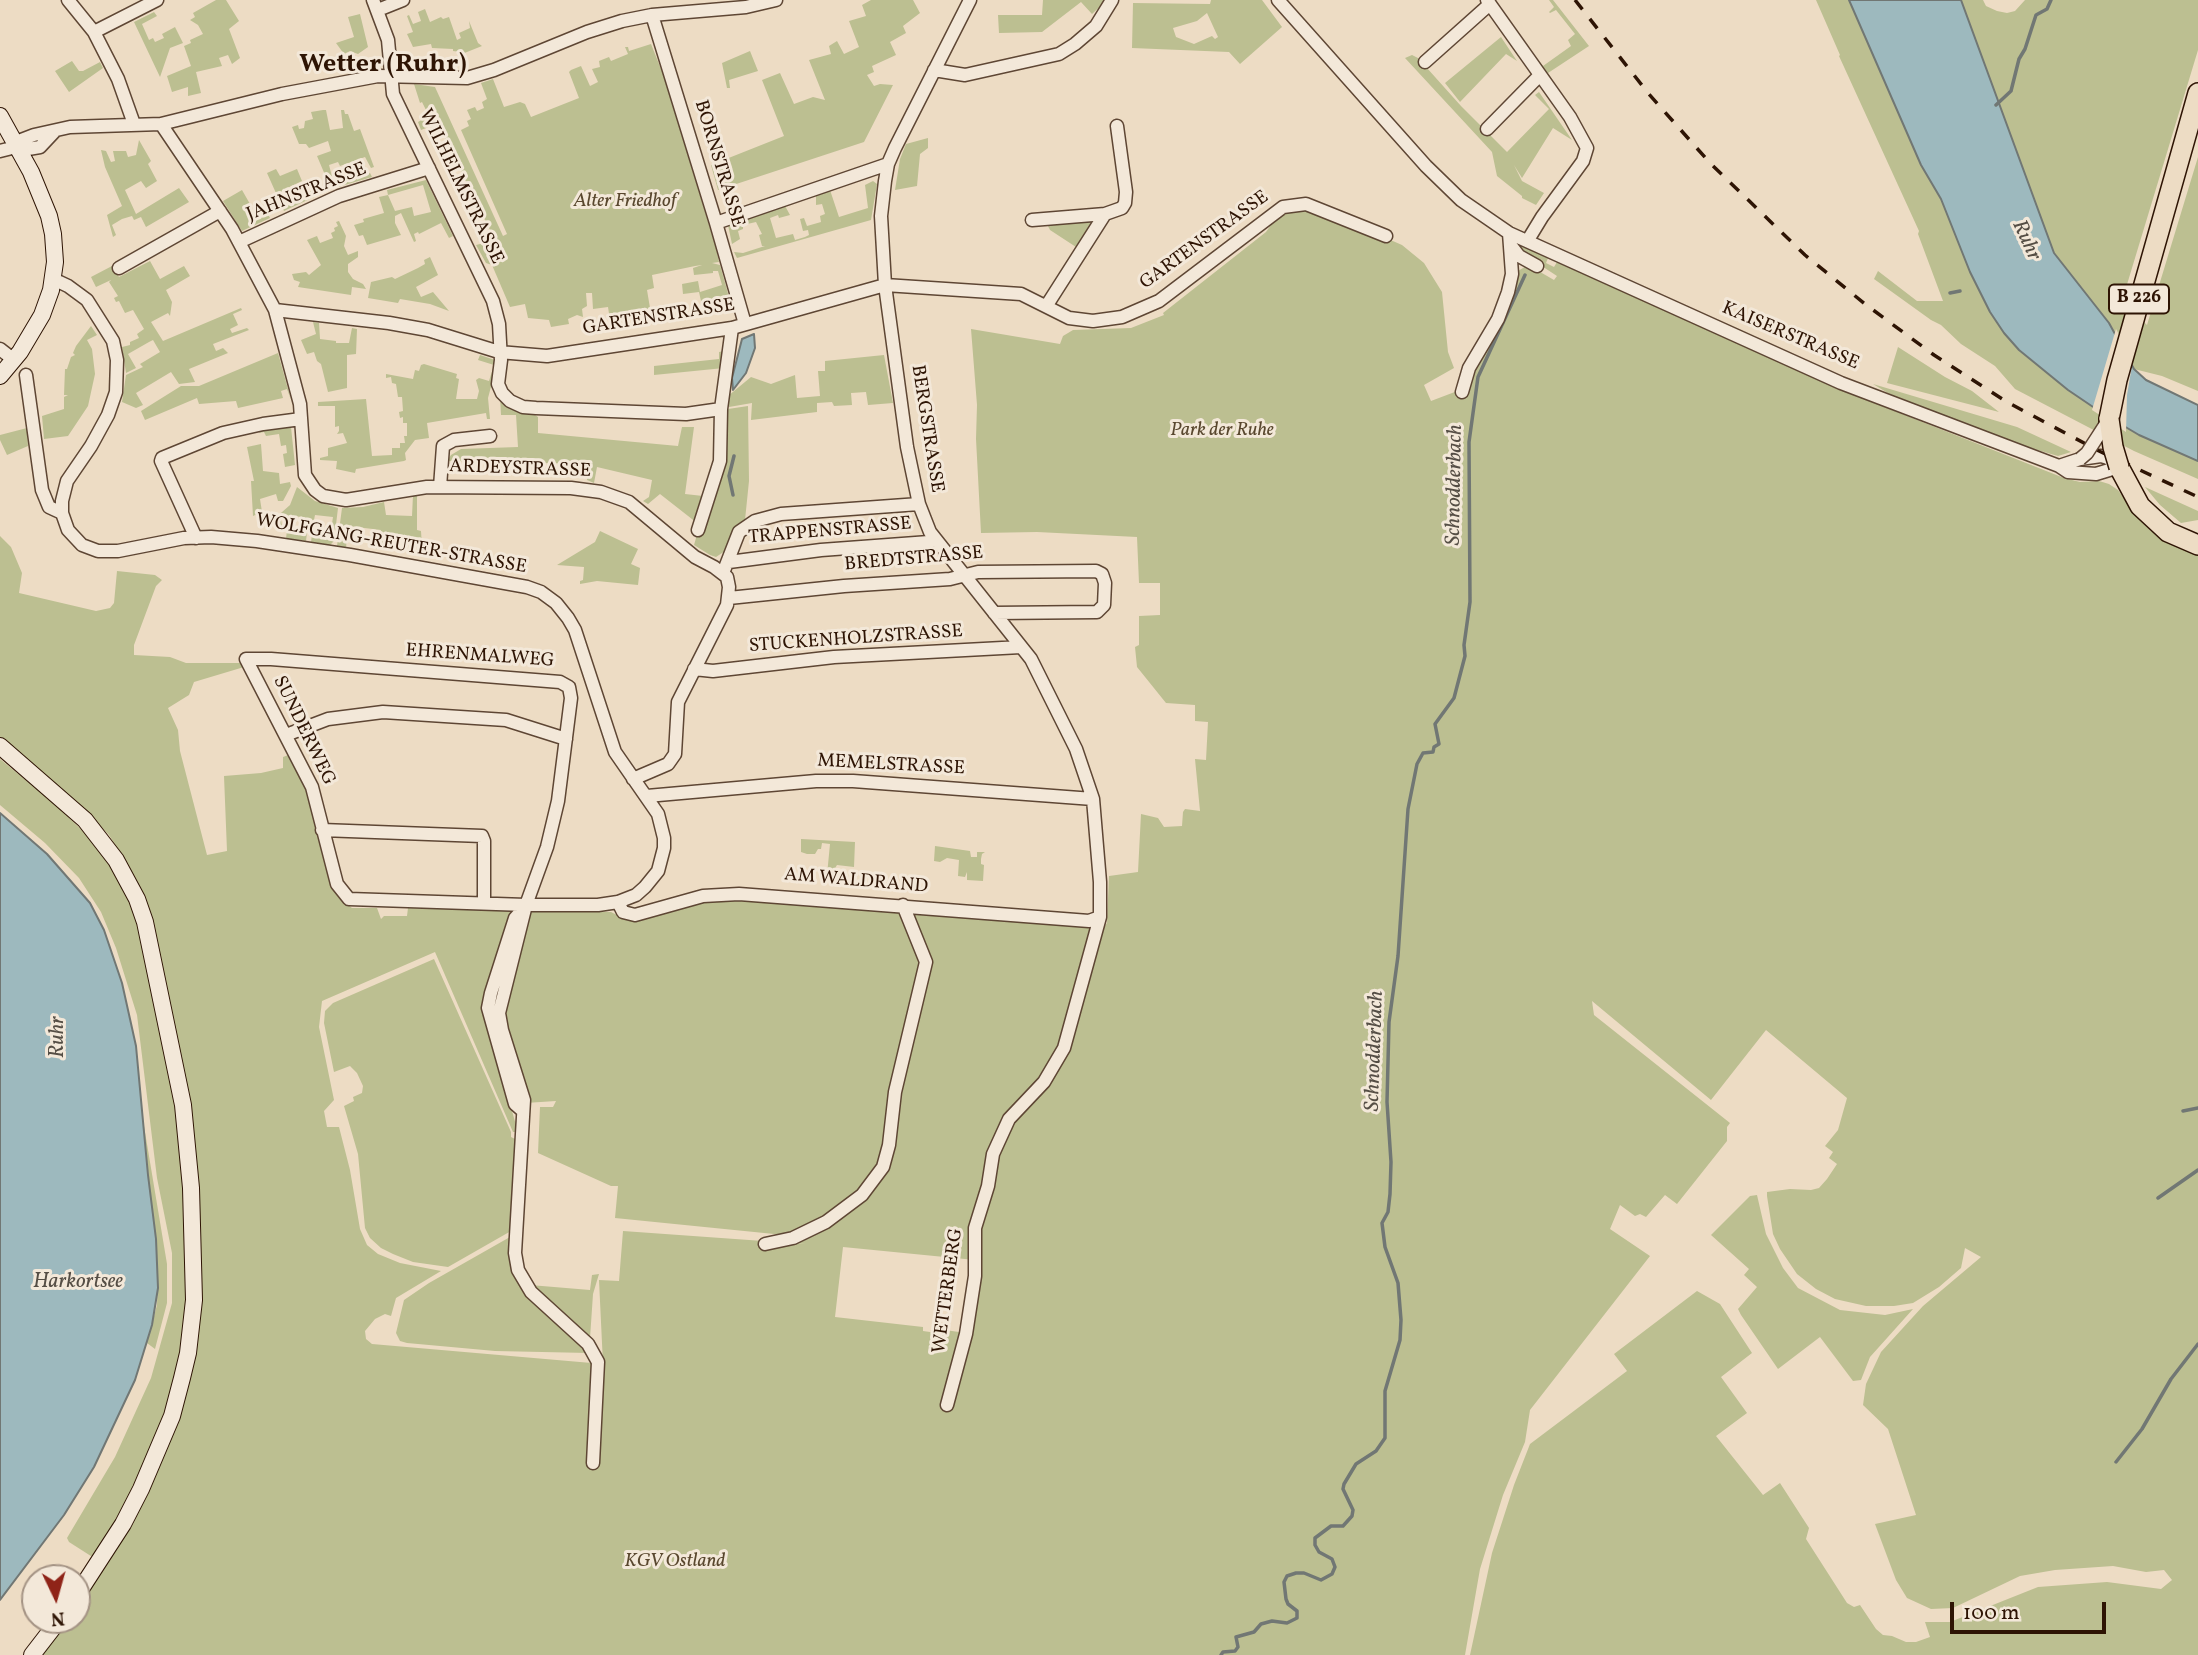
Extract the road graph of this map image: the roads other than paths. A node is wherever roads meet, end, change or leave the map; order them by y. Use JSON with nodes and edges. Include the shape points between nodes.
{"nodes":[{"id":1,"x":68,"y":0,"type":"edge"},
{"id":2,"x":157,"y":0,"type":"edge"},
{"id":3,"x":403,"y":0,"type":"edge"},
{"id":4,"x":776,"y":0,"type":"edge"},
{"id":5,"x":970,"y":0,"type":"edge"},
{"id":6,"x":1112,"y":0,"type":"edge"},
{"id":7,"x":1278,"y":0,"type":"edge"},
{"id":8,"x":1489,"y":2,"type":"edge"},
{"id":9,"x":375,"y":5,"type":"edge"},
{"id":10,"x":652,"y":15,"type":"junction"},
{"id":11,"x":94,"y":32,"type":"junction"},
{"id":12,"x":1425,"y":62,"type":"dead end"},
{"id":13,"x":934,"y":70,"type":"junction"},
{"id":14,"x":390,"y":75,"type":"junction"},
{"id":15,"x":1540,"y":75,"type":"junction"},
{"id":16,"x":2198,"y":93,"type":"edge"},
{"id":17,"x":0,"y":116,"type":"edge"},
{"id":18,"x":134,"y":124,"type":"junction"},
{"id":19,"x":161,"y":124,"type":"junction"},
{"id":20,"x":1117,"y":126,"type":"dead end"},
{"id":21,"x":1487,"y":129,"type":"dead end"},
{"id":22,"x":16,"y":147,"type":"junction"},
{"id":23,"x":0,"y":151,"type":"edge"},
{"id":24,"x":888,"y":164,"type":"junction"},
{"id":25,"x":429,"y":168,"type":"junction"},
{"id":26,"x":220,"y":211,"type":"junction"},
{"id":27,"x":1105,"y":214,"type":"junction"},
{"id":28,"x":1032,"y":220,"type":"dead end"},
{"id":29,"x":716,"y":223,"type":"junction"},
{"id":30,"x":1509,"y":233,"type":"junction"},
{"id":31,"x":1386,"y":236,"type":"dead end"},
{"id":32,"x":1528,"y":240,"type":"junction"},
{"id":33,"x":239,"y":242,"type":"junction"},
{"id":34,"x":1511,"y":247,"type":"junction"},
{"id":35,"x":1537,"y":266,"type":"dead end"},
{"id":36,"x":120,"y":268,"type":"dead end"},
{"id":37,"x":53,"y":279,"type":"junction"},
{"id":38,"x":885,"y":285,"type":"junction"},
{"id":39,"x":1047,"y":305,"type":"junction"},
{"id":40,"x":275,"y":310,"type":"junction"},
{"id":41,"x":738,"y":326,"type":"junction"},
{"id":42,"x":0,"y":349,"type":"edge"},
{"id":43,"x":499,"y":352,"type":"junction"},
{"id":44,"x":14,"y":360,"type":"junction"},
{"id":45,"x":26,"y":375,"type":"dead end"},
{"id":46,"x":0,"y":376,"type":"edge"},
{"id":47,"x":1462,"y":392,"type":"dead end"},
{"id":48,"x":720,"y":409,"type":"junction"},
{"id":49,"x":301,"y":419,"type":"junction"},
{"id":50,"x":2109,"y":419,"type":"junction"},
{"id":51,"x":490,"y":436,"type":"dead end"},
{"id":52,"x":2080,"y":459,"type":"junction"},
{"id":53,"x":2059,"y":466,"type":"junction"},
{"id":54,"x":2117,"y":474,"type":"junction"},
{"id":55,"x":440,"y":487,"type":"junction"},
{"id":56,"x":919,"y":504,"type":"junction"},
{"id":57,"x":62,"y":513,"type":"junction"},
{"id":58,"x":698,"y":530,"type":"dead end"},
{"id":59,"x":196,"y":538,"type":"junction"},
{"id":60,"x":935,"y":540,"type":"junction"},
{"id":61,"x":2198,"y":545,"type":"edge"},
{"id":62,"x":726,"y":567,"type":"junction"},
{"id":63,"x":964,"y":576,"type":"junction"},
{"id":64,"x":729,"y":598,"type":"junction"},
{"id":65,"x":994,"y":613,"type":"junction"},
{"id":66,"x":1021,"y":647,"type":"junction"},
{"id":67,"x":246,"y":659,"type":"joint"},
{"id":68,"x":694,"y":669,"type":"junction"},
{"id":69,"x":286,"y":735,"type":"junction"},
{"id":70,"x":566,"y":739,"type":"junction"},
{"id":71,"x":0,"y":746,"type":"edge"},
{"id":72,"x":634,"y":779,"type":"junction"},
{"id":73,"x":647,"y":796,"type":"junction"},
{"id":74,"x":1093,"y":799,"type":"junction"},
{"id":75,"x":322,"y":830,"type":"junction"},
{"id":76,"x":349,"y":899,"type":"joint"},
{"id":77,"x":618,"y":902,"type":"junction"},
{"id":78,"x":484,"y":903,"type":"junction"},
{"id":79,"x":526,"y":905,"type":"junction"},
{"id":80,"x":903,"y":905,"type":"junction"},
{"id":81,"x":1100,"y":917,"type":"junction"},
{"id":82,"x":765,"y":1244,"type":"dead end"},
{"id":83,"x":947,"y":1405,"type":"dead end"},
{"id":84,"x":593,"y":1463,"type":"dead end"},
{"id":85,"x":91,"y":1573,"type":"edge"},
{"id":86,"x":48,"y":1634,"type":"edge"},
{"id":87,"x":32,"y":1655,"type":"edge"}],
"edges":[{"from":1,"to":11,"type":"street"},
{"from":2,"to":11,"type":"street"},
{"from":3,"to":9,"type":"street"},
{"from":4,"to":10,"type":"street"},
{"from":5,"to":13,"type":"street","name":"BERGSTRASSE"},
{"from":6,"to":13,"type":"street","via":[[1096,26],[1059,54],[965,75]]},
{"from":7,"to":30,"type":"street","name":"KAISERSTRASSE","via":[[1426,166],[1461,200]]},
{"from":8,"to":12,"type":"street"},
{"from":8,"to":15,"type":"street"},
{"from":9,"to":14,"type":"street","name":"WILHELMSTRASSE","via":[[388,40]]},
{"from":10,"to":14,"type":"street","via":[[611,24],[474,76]]},
{"from":10,"to":29,"type":"street","name":"BORNSTRASSE"},
{"from":11,"to":18,"type":"street"},
{"from":13,"to":24,"type":"street","name":"BERGSTRASSE"},
{"from":14,"to":19,"type":"street","via":[[306,89]]},
{"from":14,"to":25,"type":"street","name":"WILHELMSTRASSE","via":[[393,94]]},
{"from":15,"to":21,"type":"street"},
{"from":15,"to":32,"type":"street","via":[[1586,142],[1587,155]]},
{"from":16,"to":50,"type":"main road","number":"B 226"},
{"from":17,"to":22,"type":"main road"},
{"from":18,"to":19,"type":"street"},
{"from":18,"to":22,"type":"street","via":[[70,127],[55,131],[40,147]]},
{"from":19,"to":26,"type":"street","name":"ARDEYSTRASSE"},
{"from":20,"to":27,"type":"street","via":[[1125,203]]},
{"from":22,"to":23,"type":"street"},
{"from":22,"to":37,"type":"main road","via":[[50,219]]},
{"from":24,"to":29,"type":"street"},
{"from":24,"to":38,"type":"street","name":"BERGSTRASSE","via":[[881,216]]},
{"from":25,"to":33,"type":"street","name":"JAHNSTRASSE","via":[[339,196]]},
{"from":25,"to":43,"type":"street","name":"WILHELMSTRASSE","via":[[493,301]]},
{"from":26,"to":33,"type":"street","name":"ARDEYSTRASSE"},
{"from":26,"to":36,"type":"street"},
{"from":27,"to":28,"type":"street"},
{"from":27,"to":39,"type":"street"},
{"from":29,"to":41,"type":"street","name":"BORNSTRASSE"},
{"from":30,"to":32,"type":"street","name":"KAISERSTRASSE"},
{"from":30,"to":34,"type":"street"},
{"from":31,"to":39,"type":"street","name":"GARTENSTRASSE","via":[[1306,204],[1292,204],[1272,214],[1149,307],[1093,321],[1069,318]]},
{"from":32,"to":53,"type":"street","name":"KAISERSTRASSE","via":[[1841,383]]},
{"from":33,"to":40,"type":"street","name":"ARDEYSTRASSE"},
{"from":34,"to":35,"type":"street"},
{"from":34,"to":47,"type":"street","via":[[1508,292],[1469,368]]},
{"from":37,"to":44,"type":"main road","via":[[41,315]]},
{"from":37,"to":57,"type":"street","via":[[87,300],[113,341],[118,372],[108,415],[68,481]]},
{"from":38,"to":39,"type":"street","name":"GARTENSTRASSE","via":[[1011,292]]},
{"from":38,"to":41,"type":"street","name":"GARTENSTRASSE"},
{"from":38,"to":56,"type":"street","name":"BERGSTRASSE"},
{"from":40,"to":43,"type":"street","name":"GARTENSTRASSE","via":[[428,330]]},
{"from":40,"to":49,"type":"street","name":"ARDEYSTRASSE"},
{"from":41,"to":43,"type":"street","name":"GARTENSTRASSE","via":[[547,356]]},
{"from":41,"to":48,"type":"street","name":"BORNSTRASSE"},
{"from":42,"to":44,"type":"street"},
{"from":43,"to":48,"type":"street","name":"WILHELMSTRASSE","via":[[498,384],[510,401],[523,407],[685,414]]},
{"from":44,"to":46,"type":"main road"},
{"from":45,"to":57,"type":"street","via":[[42,490],[49,506]]},
{"from":48,"to":58,"type":"street","name":"BORNSTRASSE","via":[[719,460]]},
{"from":49,"to":55,"type":"street","name":"ARDEYSTRASSE","via":[[305,475],[323,496],[341,500]]},
{"from":49,"to":59,"type":"street","via":[[223,433],[162,458]]},
{"from":50,"to":52,"type":"street","bridge":true},
{"from":50,"to":54,"type":"main road","number":"B 226","bridge":true},
{"from":51,"to":55,"type":"street","via":[[454,440],[443,446]]},
{"from":52,"to":53,"type":"street"},
{"from":52,"to":54,"type":"street","bridge":true,"via":[[2108,458]]},
{"from":53,"to":54,"type":"street","name":"KAISERSTRASSE","via":[[2068,472]]},
{"from":54,"to":61,"type":"main road","number":"B 226","via":[[2140,506],[2168,532]]},
{"from":55,"to":62,"type":"street","name":"ARDEYSTRASSE","via":[[601,492],[621,498],[695,557]]},
{"from":56,"to":60,"type":"street","name":"BERGSTRASSE"},
{"from":56,"to":62,"type":"street","via":[[781,514],[755,521],[738,532]]},
{"from":57,"to":59,"type":"street","name":"WOLFGANG-REUTER-STRASSE","via":[[68,530],[82,545],[98,551]]},
{"from":59,"to":72,"type":"street","name":"WOLFGANG-REUTER-STRASSE","via":[[257,541],[350,555],[541,592],[563,610],[575,630],[615,752]]},
{"from":60,"to":62,"type":"street","name":"TRAPPENSTRASSE","via":[[821,550]]},
{"from":60,"to":63,"type":"street","name":"BERGSTRASSE"},
{"from":62,"to":64,"type":"street"},
{"from":63,"to":64,"type":"street","name":"BREDTSTRASSE"},
{"from":63,"to":65,"type":"street","name":"BERGSTRASSE"},
{"from":63,"to":65,"type":"street","name":"BREDTSTRASSE","via":[[1083,570],[1102,574],[1105,583],[1104,605],[1097,612]]},
{"from":64,"to":68,"type":"street"},
{"from":65,"to":66,"type":"street","name":"BERGSTRASSE"},
{"from":66,"to":68,"type":"street","name":"STUCKENHOLZSTRASSE"},
{"from":66,"to":74,"type":"street","name":"BERGSTRASSE","via":[[1037,669],[1076,749]]},
{"from":67,"to":69,"type":"street","name":"SUNDERWEG"},
{"from":67,"to":70,"type":"street","name":"EHRENMALWEG","via":[[563,683],[571,698]]},
{"from":68,"to":72,"type":"street","via":[[678,702],[672,760]]},
{"from":69,"to":70,"type":"street","via":[[328,719],[383,712],[506,720]]},
{"from":69,"to":75,"type":"street","name":"SUNDERWEG","via":[[313,787]]},
{"from":70,"to":79,"type":"street","name":"EHRENMALWEG","via":[[547,847]]},
{"from":71,"to":85,"type":"main road","via":[[85,820],[116,860],[137,899],[183,1105],[194,1300],[188,1353],[172,1416],[141,1489]]},
{"from":72,"to":73,"type":"street","name":"WOLFGANG-REUTER-STRASSE"},
{"from":73,"to":74,"type":"street","name":"MEMELSTRASSE","via":[[853,781]]},
{"from":73,"to":77,"type":"street","name":"WOLFGANG-REUTER-STRASSE","via":[[663,831],[662,860],[645,887]]},
{"from":74,"to":81,"type":"street","name":"BERGSTRASSE"},
{"from":75,"to":76,"type":"street","name":"SUNDERWEG","via":[[337,884]]},
{"from":75,"to":78,"type":"street","via":[[482,836]]},
{"from":76,"to":78,"type":"street","name":"WOLFGANG-REUTER-STRASSE"},
{"from":77,"to":79,"type":"street","name":"WOLFGANG-REUTER-STRASSE"},
{"from":77,"to":80,"type":"street","name":"AM WALDRAND","via":[[623,912],[635,915],[704,896],[739,894]]},
{"from":78,"to":79,"type":"street","name":"WOLFGANG-REUTER-STRASSE"},
{"from":79,"to":84,"type":"street","name":"EHRENMALWEG","via":[[499,1013],[524,1100],[515,1253],[518,1270],[531,1292],[588,1344],[598,1362]]},
{"from":80,"to":81,"type":"street","name":"AM WALDRAND","via":[[1089,921]]},
{"from":80,"to":82,"type":"street","via":[[926,962],[895,1092],[883,1167],[862,1195],[826,1222],[793,1238]]},
{"from":81,"to":83,"type":"street","name":"WETTERBERG","via":[[1064,1048],[1044,1082],[1009,1119],[993,1154],[975,1228],[975,1276],[966,1334]]},
{"from":86,"to":87,"type":"main road"}]}
